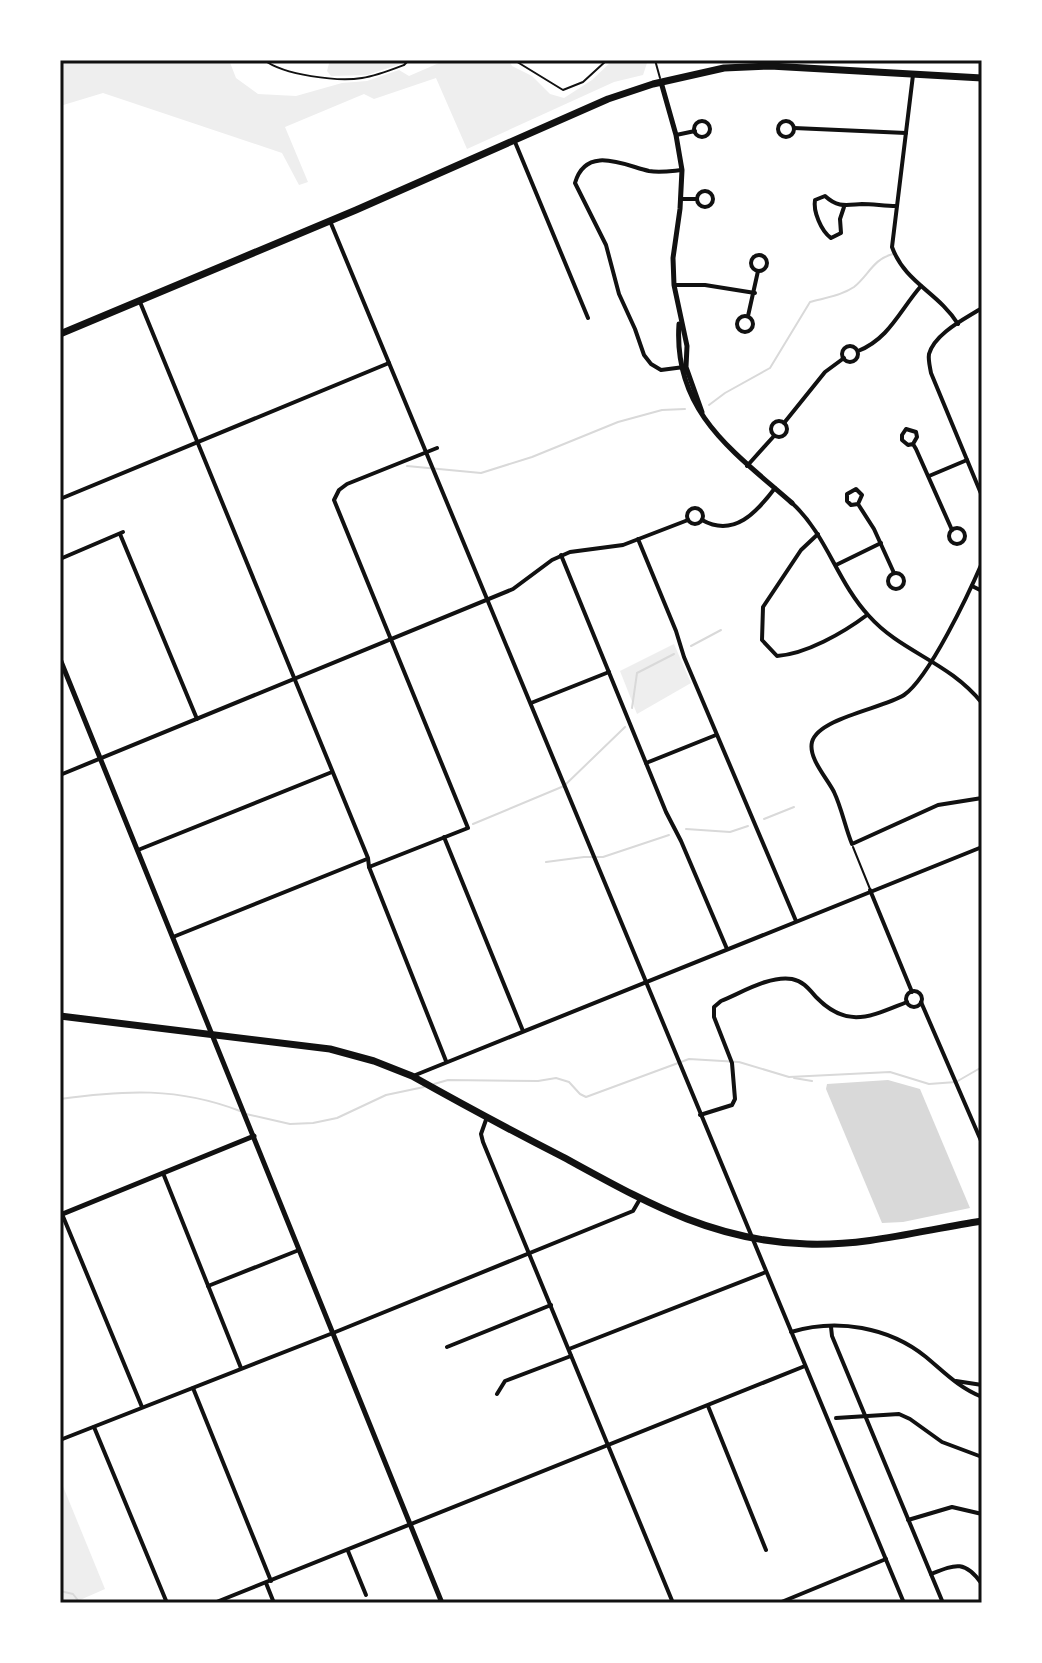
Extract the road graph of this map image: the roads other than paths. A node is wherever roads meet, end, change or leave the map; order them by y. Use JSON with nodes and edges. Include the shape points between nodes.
{"nodes":[{"id":1,"x":264,"y":60,"type":"edge"},
{"id":2,"x":409,"y":60,"type":"edge"},
{"id":3,"x":514,"y":60,"type":"edge"},
{"id":4,"x":607,"y":60,"type":"edge"},
{"id":5,"x":655,"y":60,"type":"edge"},
{"id":6,"x":913,"y":75,"type":"junction"},
{"id":7,"x":982,"y":78,"type":"edge"},
{"id":8,"x":661,"y":82,"type":"junction"},
{"id":9,"x":794,"y":128,"type":"junction"},
{"id":10,"x":695,"y":131,"type":"junction"},
{"id":11,"x":906,"y":133,"type":"junction"},
{"id":12,"x":676,"y":135,"type":"junction"},
{"id":13,"x":515,"y":142,"type":"junction"},
{"id":14,"x":682,"y":170,"type":"junction"},
{"id":15,"x":681,"y":199,"type":"junction"},
{"id":16,"x":697,"y":199,"type":"junction"},
{"id":17,"x":896,"y":206,"type":"junction"},
{"id":18,"x":844,"y":207,"type":"junction"},
{"id":19,"x":330,"y":221,"type":"junction"},
{"id":20,"x":758,"y":271,"type":"junction"},
{"id":21,"x":674,"y":285,"type":"junction"},
{"id":22,"x":921,"y":286,"type":"junction"},
{"id":23,"x":755,"y":293,"type":"junction"},
{"id":24,"x":139,"y":300,"type":"junction"},
{"id":25,"x":982,"y":308,"type":"edge"},
{"id":26,"x":748,"y":316,"type":"junction"},
{"id":27,"x":588,"y":318,"type":"dead end"},
{"id":28,"x":958,"y":324,"type":"junction"},
{"id":29,"x":60,"y":334,"type":"edge"},
{"id":30,"x":858,"y":351,"type":"junction"},
{"id":31,"x":844,"y":358,"type":"junction"},
{"id":32,"x":389,"y":363,"type":"junction"},
{"id":33,"x":684,"y":367,"type":"junction"},
{"id":34,"x":784,"y":423,"type":"junction"},
{"id":35,"x":774,"y":436,"type":"junction"},
{"id":36,"x":198,"y":442,"type":"junction"},
{"id":37,"x":913,"y":444,"type":"junction"},
{"id":38,"x":437,"y":448,"type":"dead end"},
{"id":39,"x":426,"y":452,"type":"junction"},
{"id":40,"x":967,"y":460,"type":"junction"},
{"id":41,"x":747,"y":466,"type":"junction"},
{"id":42,"x":928,"y":476,"type":"junction"},
{"id":43,"x":775,"y":488,"type":"junction"},
{"id":44,"x":982,"y":496,"type":"edge"},
{"id":45,"x":60,"y":499,"type":"edge"},
{"id":46,"x":790,"y":501,"type":"joint"},
{"id":47,"x":858,"y":504,"type":"junction"},
{"id":48,"x":688,"y":520,"type":"junction"},
{"id":49,"x":702,"y":520,"type":"junction"},
{"id":50,"x":952,"y":530,"type":"junction"},
{"id":51,"x":818,"y":534,"type":"junction"},
{"id":52,"x":638,"y":539,"type":"junction"},
{"id":53,"x":881,"y":543,"type":"junction"},
{"id":54,"x":561,"y":555,"type":"junction"},
{"id":55,"x":60,"y":559,"type":"edge"},
{"id":56,"x":982,"y":563,"type":"edge"},
{"id":57,"x":836,"y":565,"type":"junction"},
{"id":58,"x":894,"y":573,"type":"junction"},
{"id":59,"x":972,"y":586,"type":"junction"},
{"id":60,"x":982,"y":591,"type":"edge"},
{"id":61,"x":487,"y":600,"type":"junction"},
{"id":62,"x":867,"y":615,"type":"junction"},
{"id":63,"x":390,"y":640,"type":"junction"},
{"id":64,"x":60,"y":659,"type":"edge"},
{"id":65,"x":932,"y":660,"type":"junction"},
{"id":66,"x":609,"y":672,"type":"junction"},
{"id":67,"x":294,"y":680,"type":"junction"},
{"id":68,"x":531,"y":703,"type":"junction"},
{"id":69,"x":982,"y":703,"type":"edge"},
{"id":70,"x":197,"y":719,"type":"junction"},
{"id":71,"x":716,"y":735,"type":"junction"},
{"id":72,"x":101,"y":758,"type":"junction"},
{"id":73,"x":646,"y":763,"type":"junction"},
{"id":74,"x":332,"y":772,"type":"junction"},
{"id":75,"x":60,"y":775,"type":"edge"},
{"id":76,"x":982,"y":798,"type":"edge"},
{"id":77,"x":444,"y":837,"type":"junction"},
{"id":78,"x":852,"y":844,"type":"junction"},
{"id":79,"x":982,"y":847,"type":"edge"},
{"id":80,"x":138,"y":850,"type":"junction"},
{"id":81,"x":368,"y":858,"type":"junction"},
{"id":82,"x":369,"y":867,"type":"junction"},
{"id":83,"x":870,"y":890,"type":"junction"},
{"id":84,"x":796,"y":921,"type":"junction"},
{"id":85,"x":173,"y":937,"type":"junction"},
{"id":86,"x":727,"y":949,"type":"junction"},
{"id":87,"x":645,"y":981,"type":"junction"},
{"id":88,"x":912,"y":992,"type":"junction"},
{"id":89,"x":907,"y":1002,"type":"junction"},
{"id":90,"x":921,"y":1002,"type":"junction"},
{"id":91,"x":60,"y":1016,"type":"edge"},
{"id":92,"x":523,"y":1031,"type":"junction"},
{"id":93,"x":213,"y":1036,"type":"junction"},
{"id":94,"x":446,"y":1061,"type":"junction"},
{"id":95,"x":416,"y":1078,"type":"junction"},
{"id":96,"x":700,"y":1115,"type":"junction"},
{"id":97,"x":487,"y":1117,"type":"junction"},
{"id":98,"x":254,"y":1136,"type":"junction"},
{"id":99,"x":982,"y":1143,"type":"edge"},
{"id":100,"x":163,"y":1173,"type":"junction"},
{"id":101,"x":640,"y":1199,"type":"junction"},
{"id":102,"x":61,"y":1214,"type":"edge"},
{"id":103,"x":982,"y":1221,"type":"edge"},
{"id":104,"x":751,"y":1237,"type":"junction"},
{"id":105,"x":300,"y":1250,"type":"junction"},
{"id":106,"x":529,"y":1253,"type":"junction"},
{"id":107,"x":766,"y":1272,"type":"junction"},
{"id":108,"x":208,"y":1286,"type":"junction"},
{"id":109,"x":551,"y":1305,"type":"junction"},
{"id":110,"x":831,"y":1327,"type":"junction"},
{"id":111,"x":791,"y":1332,"type":"junction"},
{"id":112,"x":333,"y":1333,"type":"junction"},
{"id":113,"x":447,"y":1347,"type":"dead end"},
{"id":114,"x":569,"y":1349,"type":"junction"},
{"id":115,"x":571,"y":1356,"type":"junction"},
{"id":116,"x":805,"y":1366,"type":"junction"},
{"id":117,"x":241,"y":1369,"type":"junction"},
{"id":118,"x":953,"y":1381,"type":"junction"},
{"id":119,"x":982,"y":1385,"type":"edge"},
{"id":120,"x":193,"y":1388,"type":"junction"},
{"id":121,"x":497,"y":1394,"type":"dead end"},
{"id":122,"x":982,"y":1397,"type":"edge"},
{"id":123,"x":708,"y":1406,"type":"junction"},
{"id":124,"x":142,"y":1407,"type":"junction"},
{"id":125,"x":865,"y":1415,"type":"junction"},
{"id":126,"x":836,"y":1418,"type":"dead end"},
{"id":127,"x":94,"y":1427,"type":"junction"},
{"id":128,"x":60,"y":1440,"type":"edge"},
{"id":129,"x":608,"y":1446,"type":"junction"},
{"id":130,"x":982,"y":1457,"type":"edge"},
{"id":131,"x":982,"y":1514,"type":"edge"},
{"id":132,"x":908,"y":1520,"type":"junction"},
{"id":133,"x":411,"y":1526,"type":"junction"},
{"id":134,"x":766,"y":1550,"type":"dead end"},
{"id":135,"x":348,"y":1551,"type":"junction"},
{"id":136,"x":886,"y":1559,"type":"junction"},
{"id":137,"x":931,"y":1574,"type":"junction"},
{"id":138,"x":268,"y":1582,"type":"junction"},
{"id":139,"x":982,"y":1584,"type":"edge"},
{"id":140,"x":366,"y":1595,"type":"dead end"},
{"id":141,"x":167,"y":1603,"type":"edge"},
{"id":142,"x":214,"y":1603,"type":"edge"},
{"id":143,"x":274,"y":1603,"type":"edge"},
{"id":144,"x":442,"y":1603,"type":"edge"},
{"id":145,"x":673,"y":1603,"type":"edge"},
{"id":146,"x":779,"y":1603,"type":"edge"},
{"id":147,"x":904,"y":1603,"type":"edge"},
{"id":148,"x":943,"y":1603,"type":"edge"}],
"edges":[{"from":1,"to":2,"type":"lane","via":[[300,73],[348,79]]},
{"from":3,"to":4,"type":"lane","via":[[563,90],[583,82]]},
{"from":5,"to":8,"type":"lane"},
{"from":6,"to":7,"type":"main road"},
{"from":6,"to":8,"type":"main road","via":[[751,66]]},
{"from":6,"to":11,"type":"street"},
{"from":8,"to":12,"type":"street"},
{"from":8,"to":13,"type":"main road","via":[[608,99]]},
{"from":9,"to":9,"type":"street","via":[[783,122],[778,131],[786,137]]},
{"from":9,"to":11,"type":"street"},
{"from":10,"to":10,"type":"street","via":[[704,137],[710,127],[701,121]]},
{"from":10,"to":12,"type":"street"},
{"from":11,"to":17,"type":"street"},
{"from":12,"to":14,"type":"street"},
{"from":13,"to":19,"type":"main road"},
{"from":13,"to":27,"type":"street"},
{"from":14,"to":15,"type":"street"},
{"from":14,"to":33,"type":"street","via":[[650,171],[604,160],[586,167],[576,178],[576,189],[606,245],[644,355],[661,370]]},
{"from":15,"to":16,"type":"street"},
{"from":15,"to":21,"type":"street"},
{"from":16,"to":16,"type":"street","via":[[704,207],[713,199],[705,190]]},
{"from":17,"to":18,"type":"street"},
{"from":17,"to":22,"type":"street","via":[[892,247],[903,271]]},
{"from":18,"to":18,"type":"street","via":[[825,196],[815,200],[814,209],[831,238],[841,233]]},
{"from":19,"to":24,"type":"main road"},
{"from":19,"to":32,"type":"street"},
{"from":20,"to":20,"type":"street","via":[[767,264],[760,255],[751,263]]},
{"from":20,"to":23,"type":"street"},
{"from":21,"to":23,"type":"street"},
{"from":21,"to":33,"type":"street"},
{"from":22,"to":28,"type":"street"},
{"from":22,"to":30,"type":"street","via":[[891,328]]},
{"from":23,"to":26,"type":"street"},
{"from":24,"to":29,"type":"main road"},
{"from":24,"to":36,"type":"street"},
{"from":25,"to":28,"type":"street"},
{"from":26,"to":26,"type":"street","via":[[738,321],[742,331],[753,327]]},
{"from":28,"to":40,"type":"street","via":[[940,337],[929,360]]},
{"from":30,"to":31,"type":"street","via":[[854,361]]},
{"from":30,"to":31,"type":"street","via":[[847,346]]},
{"from":31,"to":34,"type":"street","via":[[825,372]]},
{"from":32,"to":36,"type":"street"},
{"from":32,"to":39,"type":"street"},
{"from":33,"to":41,"type":"street","via":[[686,386],[702,412],[720,440]]},
{"from":34,"to":35,"type":"street","via":[[786,433]]},
{"from":34,"to":35,"type":"street","via":[[773,424]]},
{"from":35,"to":41,"type":"street"},
{"from":36,"to":45,"type":"street"},
{"from":36,"to":67,"type":"street"},
{"from":37,"to":37,"type":"street","via":[[916,432],[904,430],[902,440]]},
{"from":37,"to":42,"type":"street"},
{"from":38,"to":39,"type":"street"},
{"from":39,"to":61,"type":"street"},
{"from":39,"to":63,"type":"street","via":[[347,484],[334,500]]},
{"from":40,"to":42,"type":"street"},
{"from":40,"to":44,"type":"street"},
{"from":41,"to":43,"type":"street"},
{"from":42,"to":50,"type":"street"},
{"from":43,"to":46,"type":"street"},
{"from":43,"to":49,"type":"street","via":[[741,523],[718,526]]},
{"from":46,"to":51,"type":"street"},
{"from":47,"to":47,"type":"street","via":[[862,495],[850,490],[847,501]]},
{"from":47,"to":53,"type":"street"},
{"from":48,"to":49,"type":"street"},
{"from":48,"to":49,"type":"street","via":[[695,508],[703,513]]},
{"from":48,"to":52,"type":"street"},
{"from":50,"to":50,"type":"street","via":[[951,541],[963,542],[964,532]]},
{"from":51,"to":57,"type":"street"},
{"from":51,"to":62,"type":"street","via":[[763,607],[762,640],[777,656],[794,654],[845,632]]},
{"from":52,"to":54,"type":"street"},
{"from":52,"to":71,"type":"street"},
{"from":53,"to":57,"type":"street"},
{"from":53,"to":58,"type":"street"},
{"from":54,"to":61,"type":"street","via":[[513,589]]},
{"from":54,"to":66,"type":"street"},
{"from":55,"to":70,"type":"street","via":[[121,533]]},
{"from":56,"to":59,"type":"street"},
{"from":57,"to":62,"type":"street"},
{"from":58,"to":58,"type":"street","via":[[888,581],[896,589],[904,580]]},
{"from":59,"to":60,"type":"street"},
{"from":59,"to":65,"type":"street"},
{"from":61,"to":63,"type":"street"},
{"from":61,"to":68,"type":"street"},
{"from":62,"to":65,"type":"street"},
{"from":63,"to":67,"type":"street"},
{"from":63,"to":77,"type":"street","via":[[468,828]]},
{"from":64,"to":72,"type":"street"},
{"from":65,"to":69,"type":"street"},
{"from":65,"to":78,"type":"street","via":[[905,694],[828,725],[815,736],[813,753]]},
{"from":66,"to":68,"type":"street"},
{"from":66,"to":73,"type":"street"},
{"from":67,"to":70,"type":"street"},
{"from":67,"to":74,"type":"street"},
{"from":68,"to":87,"type":"street"},
{"from":70,"to":72,"type":"street"},
{"from":71,"to":73,"type":"street"},
{"from":71,"to":84,"type":"street"},
{"from":72,"to":75,"type":"street"},
{"from":72,"to":80,"type":"street"},
{"from":73,"to":86,"type":"street"},
{"from":74,"to":80,"type":"street"},
{"from":74,"to":81,"type":"street"},
{"from":76,"to":78,"type":"street","via":[[938,805]]},
{"from":77,"to":82,"type":"street"},
{"from":77,"to":92,"type":"street"},
{"from":78,"to":83,"type":"lane"},
{"from":79,"to":83,"type":"street"},
{"from":80,"to":85,"type":"street"},
{"from":81,"to":82,"type":"street"},
{"from":81,"to":85,"type":"street"},
{"from":82,"to":94,"type":"street"},
{"from":83,"to":84,"type":"street"},
{"from":83,"to":88,"type":"street"},
{"from":84,"to":86,"type":"street"},
{"from":85,"to":93,"type":"street"},
{"from":86,"to":87,"type":"street"},
{"from":87,"to":92,"type":"street"},
{"from":87,"to":96,"type":"street"},
{"from":88,"to":89,"type":"street"},
{"from":88,"to":90,"type":"street","via":[[921,995]]},
{"from":89,"to":90,"type":"street","via":[[913,1007]]},
{"from":89,"to":96,"type":"street","via":[[865,1019],[844,1016],[824,1005],[802,982],[789,978],[721,1001],[714,1007],[714,1017],[732,1063],[735,1099],[732,1105]]},
{"from":90,"to":99,"type":"street"},
{"from":91,"to":93,"type":"main road"},
{"from":92,"to":94,"type":"street"},
{"from":93,"to":95,"type":"main road","via":[[330,1049]]},
{"from":93,"to":98,"type":"street"},
{"from":94,"to":95,"type":"street"},
{"from":95,"to":97,"type":"main road"},
{"from":96,"to":104,"type":"street"},
{"from":97,"to":101,"type":"main road"},
{"from":97,"to":106,"type":"street","via":[[481,1137]]},
{"from":98,"to":100,"type":"street"},
{"from":98,"to":105,"type":"street"},
{"from":100,"to":102,"type":"street"},
{"from":100,"to":108,"type":"street"},
{"from":101,"to":104,"type":"main road","via":[[679,1217]]},
{"from":101,"to":106,"type":"street","via":[[633,1211]]},
{"from":102,"to":124,"type":"street"},
{"from":103,"to":104,"type":"main road","via":[[863,1243],[803,1244]]},
{"from":104,"to":107,"type":"street"},
{"from":105,"to":108,"type":"street"},
{"from":105,"to":112,"type":"street"},
{"from":106,"to":109,"type":"street"},
{"from":106,"to":112,"type":"street"},
{"from":107,"to":111,"type":"street"},
{"from":107,"to":114,"type":"street"},
{"from":108,"to":117,"type":"street"},
{"from":109,"to":113,"type":"street"},
{"from":109,"to":114,"type":"street"},
{"from":110,"to":111,"type":"street"},
{"from":110,"to":118,"type":"street","via":[[881,1331],[905,1341]]},
{"from":110,"to":125,"type":"street"},
{"from":111,"to":116,"type":"street"},
{"from":112,"to":117,"type":"street"},
{"from":112,"to":133,"type":"street"},
{"from":114,"to":115,"type":"street"},
{"from":115,"to":121,"type":"street","via":[[505,1381]]},
{"from":115,"to":129,"type":"street"},
{"from":116,"to":123,"type":"street"},
{"from":116,"to":136,"type":"street"},
{"from":117,"to":120,"type":"street"},
{"from":118,"to":119,"type":"street"},
{"from":118,"to":122,"type":"street"},
{"from":120,"to":124,"type":"street"},
{"from":120,"to":138,"type":"street"},
{"from":123,"to":129,"type":"street"},
{"from":123,"to":134,"type":"street"},
{"from":124,"to":127,"type":"street"},
{"from":125,"to":126,"type":"street"},
{"from":125,"to":130,"type":"street","via":[[899,1414],[942,1442]]},
{"from":125,"to":132,"type":"street"},
{"from":127,"to":128,"type":"street"},
{"from":127,"to":141,"type":"street"},
{"from":129,"to":133,"type":"street"},
{"from":129,"to":145,"type":"street"},
{"from":131,"to":132,"type":"street","via":[[952,1507]]},
{"from":132,"to":137,"type":"street"},
{"from":133,"to":135,"type":"street"},
{"from":133,"to":144,"type":"street"},
{"from":135,"to":138,"type":"street"},
{"from":135,"to":140,"type":"street"},
{"from":136,"to":146,"type":"street"},
{"from":136,"to":147,"type":"street"},
{"from":137,"to":139,"type":"street","via":[[961,1566]]},
{"from":137,"to":148,"type":"street"},
{"from":138,"to":142,"type":"street"},
{"from":138,"to":143,"type":"street"}]}
